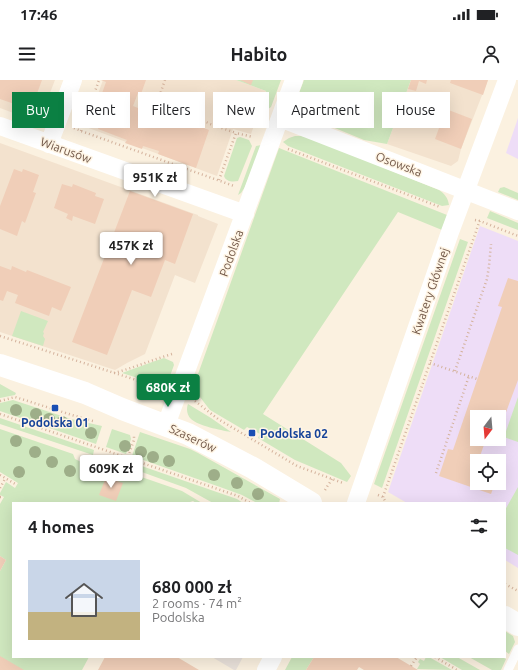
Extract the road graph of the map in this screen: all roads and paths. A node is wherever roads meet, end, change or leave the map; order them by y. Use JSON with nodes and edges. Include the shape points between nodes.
{"nodes":[{"id":1,"x":73,"y":80,"type":"edge"},
{"id":2,"x":99,"y":80,"type":"edge"},
{"id":3,"x":165,"y":80,"type":"edge"},
{"id":4,"x":294,"y":80,"type":"edge"},
{"id":5,"x":507,"y":80,"type":"edge"},
{"id":6,"x":290,"y":92,"type":"edge"},
{"id":7,"x":64,"y":104,"type":"edge"},
{"id":8,"x":64,"y":125,"type":"edge"},
{"id":9,"x":0,"y":126,"type":"edge"},
{"id":10,"x":277,"y":126,"type":"edge"},
{"id":11,"x":55,"y":128,"type":"edge"},
{"id":12,"x":306,"y":128,"type":"edge"},
{"id":13,"x":81,"y":131,"type":"junction"},
{"id":14,"x":236,"y":133,"type":"junction"},
{"id":15,"x":271,"y":142,"type":"junction"},
{"id":16,"x":49,"y":144,"type":"junction"},
{"id":17,"x":219,"y":180,"type":"junction"},
{"id":18,"x":238,"y":187,"type":"dead end"},
{"id":19,"x":466,"y":190,"type":"junction"},
{"id":20,"x":518,"y":211,"type":"edge"},
{"id":21,"x":245,"y":214,"type":"junction"},
{"id":22,"x":457,"y":214,"type":"junction"},
{"id":23,"x":480,"y":221,"type":"junction"},
{"id":24,"x":518,"y":236,"type":"edge"},
{"id":25,"x":491,"y":244,"type":"dead end"},
{"id":26,"x":0,"y":336,"type":"edge"},
{"id":27,"x":176,"y":353,"type":"dead end"},
{"id":28,"x":430,"y":362,"type":"junction"},
{"id":29,"x":0,"y":365,"type":"edge"},
{"id":30,"x":454,"y":371,"type":"junction"},
{"id":31,"x":113,"y":373,"type":"junction"},
{"id":32,"x":469,"y":376,"type":"junction"},
{"id":33,"x":477,"y":379,"type":"dead end"},
{"id":34,"x":151,"y":385,"type":"junction"},
{"id":35,"x":179,"y":393,"type":"junction"},
{"id":36,"x":147,"y":397,"type":"dead end"},
{"id":37,"x":0,"y":401,"type":"edge"},
{"id":38,"x":0,"y":414,"type":"edge"},
{"id":39,"x":94,"y":421,"type":"dead end"},
{"id":40,"x":166,"y":425,"type":"junction"},
{"id":41,"x":134,"y":433,"type":"dead end"},
{"id":42,"x":128,"y":458,"type":"junction"},
{"id":43,"x":124,"y":468,"type":"dead end"},
{"id":44,"x":436,"y":473,"type":"dead end"},
{"id":45,"x":0,"y":475,"type":"edge"},
{"id":46,"x":91,"y":475,"type":"dead end"},
{"id":47,"x":6,"y":479,"type":"junction"},
{"id":48,"x":104,"y":481,"type":"dead end"},
{"id":49,"x":17,"y":485,"type":"dead end"},
{"id":50,"x":0,"y":488,"type":"edge"},
{"id":51,"x":359,"y":496,"type":"edge"},
{"id":52,"x":383,"y":497,"type":"junction"},
{"id":53,"x":298,"y":498,"type":"edge"},
{"id":54,"x":248,"y":502,"type":"edge"},
{"id":55,"x":386,"y":502,"type":"edge"},
{"id":56,"x":506,"y":585,"type":"edge"},
{"id":57,"x":518,"y":592,"type":"edge"},
{"id":58,"x":506,"y":618,"type":"edge"},
{"id":59,"x":518,"y":625,"type":"edge"},
{"id":60,"x":518,"y":649,"type":"edge"},
{"id":61,"x":272,"y":658,"type":"edge"},
{"id":62,"x":416,"y":658,"type":"edge"},
{"id":63,"x":437,"y":658,"type":"edge"},
{"id":64,"x":411,"y":666,"type":"dead end"},
{"id":65,"x":266,"y":670,"type":"edge"},
{"id":66,"x":457,"y":670,"type":"edge"},
{"id":67,"x":508,"y":670,"type":"edge"}],
"edges":[{"from":1,"to":7,"type":"street"},
{"from":2,"to":13,"type":"path"},
{"from":3,"to":14,"type":"path","via":[[159,97],[210,124]]},
{"from":4,"to":6,"type":"street","name":"Podolska"},
{"from":5,"to":19,"type":"street","name":"Kwatery Głównej"},
{"from":8,"to":13,"type":"path"},
{"from":9,"to":16,"type":"street","name":"Wiarusów"},
{"from":10,"to":15,"type":"street","name":"Podolska"},
{"from":11,"to":16,"type":"street"},
{"from":12,"to":19,"type":"street","name":"Osowska"},
{"from":13,"to":17,"type":"path"},
{"from":14,"to":15,"type":"path"},
{"from":14,"to":17,"type":"path"},
{"from":15,"to":21,"type":"street","name":"Podolska"},
{"from":15,"to":22,"type":"path"},
{"from":16,"to":21,"type":"street","name":"Wiarusów"},
{"from":17,"to":18,"type":"path"},
{"from":19,"to":20,"type":"street","name":"Osowska"},
{"from":19,"to":22,"type":"street","name":"Kwatery Głównej"},
{"from":21,"to":35,"type":"street","name":"Podolska"},
{"from":22,"to":23,"type":"path"},
{"from":22,"to":51,"type":"street","name":"Kwatery Głównej"},
{"from":23,"to":24,"type":"path"},
{"from":23,"to":28,"type":"path"},
{"from":25,"to":30,"type":"path","via":[[487,279]]},
{"from":26,"to":31,"type":"path"},
{"from":27,"to":31,"type":"path"},
{"from":28,"to":30,"type":"path"},
{"from":28,"to":52,"type":"path"},
{"from":29,"to":40,"type":"street","name":"Szaserów"},
{"from":30,"to":32,"type":"path"},
{"from":31,"to":34,"type":"path"},
{"from":32,"to":33,"type":"path"},
{"from":32,"to":44,"type":"path"},
{"from":34,"to":35,"type":"path"},
{"from":34,"to":36,"type":"path"},
{"from":35,"to":40,"type":"street","name":"Podolska"},
{"from":35,"to":51,"type":"path","via":[[190,397],[218,420],[297,466],[332,479]]},
{"from":37,"to":39,"type":"path","via":[[15,397]]},
{"from":38,"to":42,"type":"path"},
{"from":40,"to":53,"type":"street","name":"Szaserów","via":[[253,468]]},
{"from":41,"to":42,"type":"path"},
{"from":42,"to":43,"type":"path"},
{"from":42,"to":54,"type":"path","via":[[238,496]]},
{"from":45,"to":47,"type":"path"},
{"from":46,"to":48,"type":"path"},
{"from":47,"to":49,"type":"path"},
{"from":47,"to":50,"type":"path"},
{"from":51,"to":52,"type":"path"},
{"from":52,"to":55,"type":"path"},
{"from":56,"to":57,"type":"path"},
{"from":58,"to":59,"type":"street"},
{"from":60,"to":67,"type":"lane"},
{"from":61,"to":65,"type":"street"},
{"from":62,"to":64,"type":"path"},
{"from":63,"to":66,"type":"path"}]}
